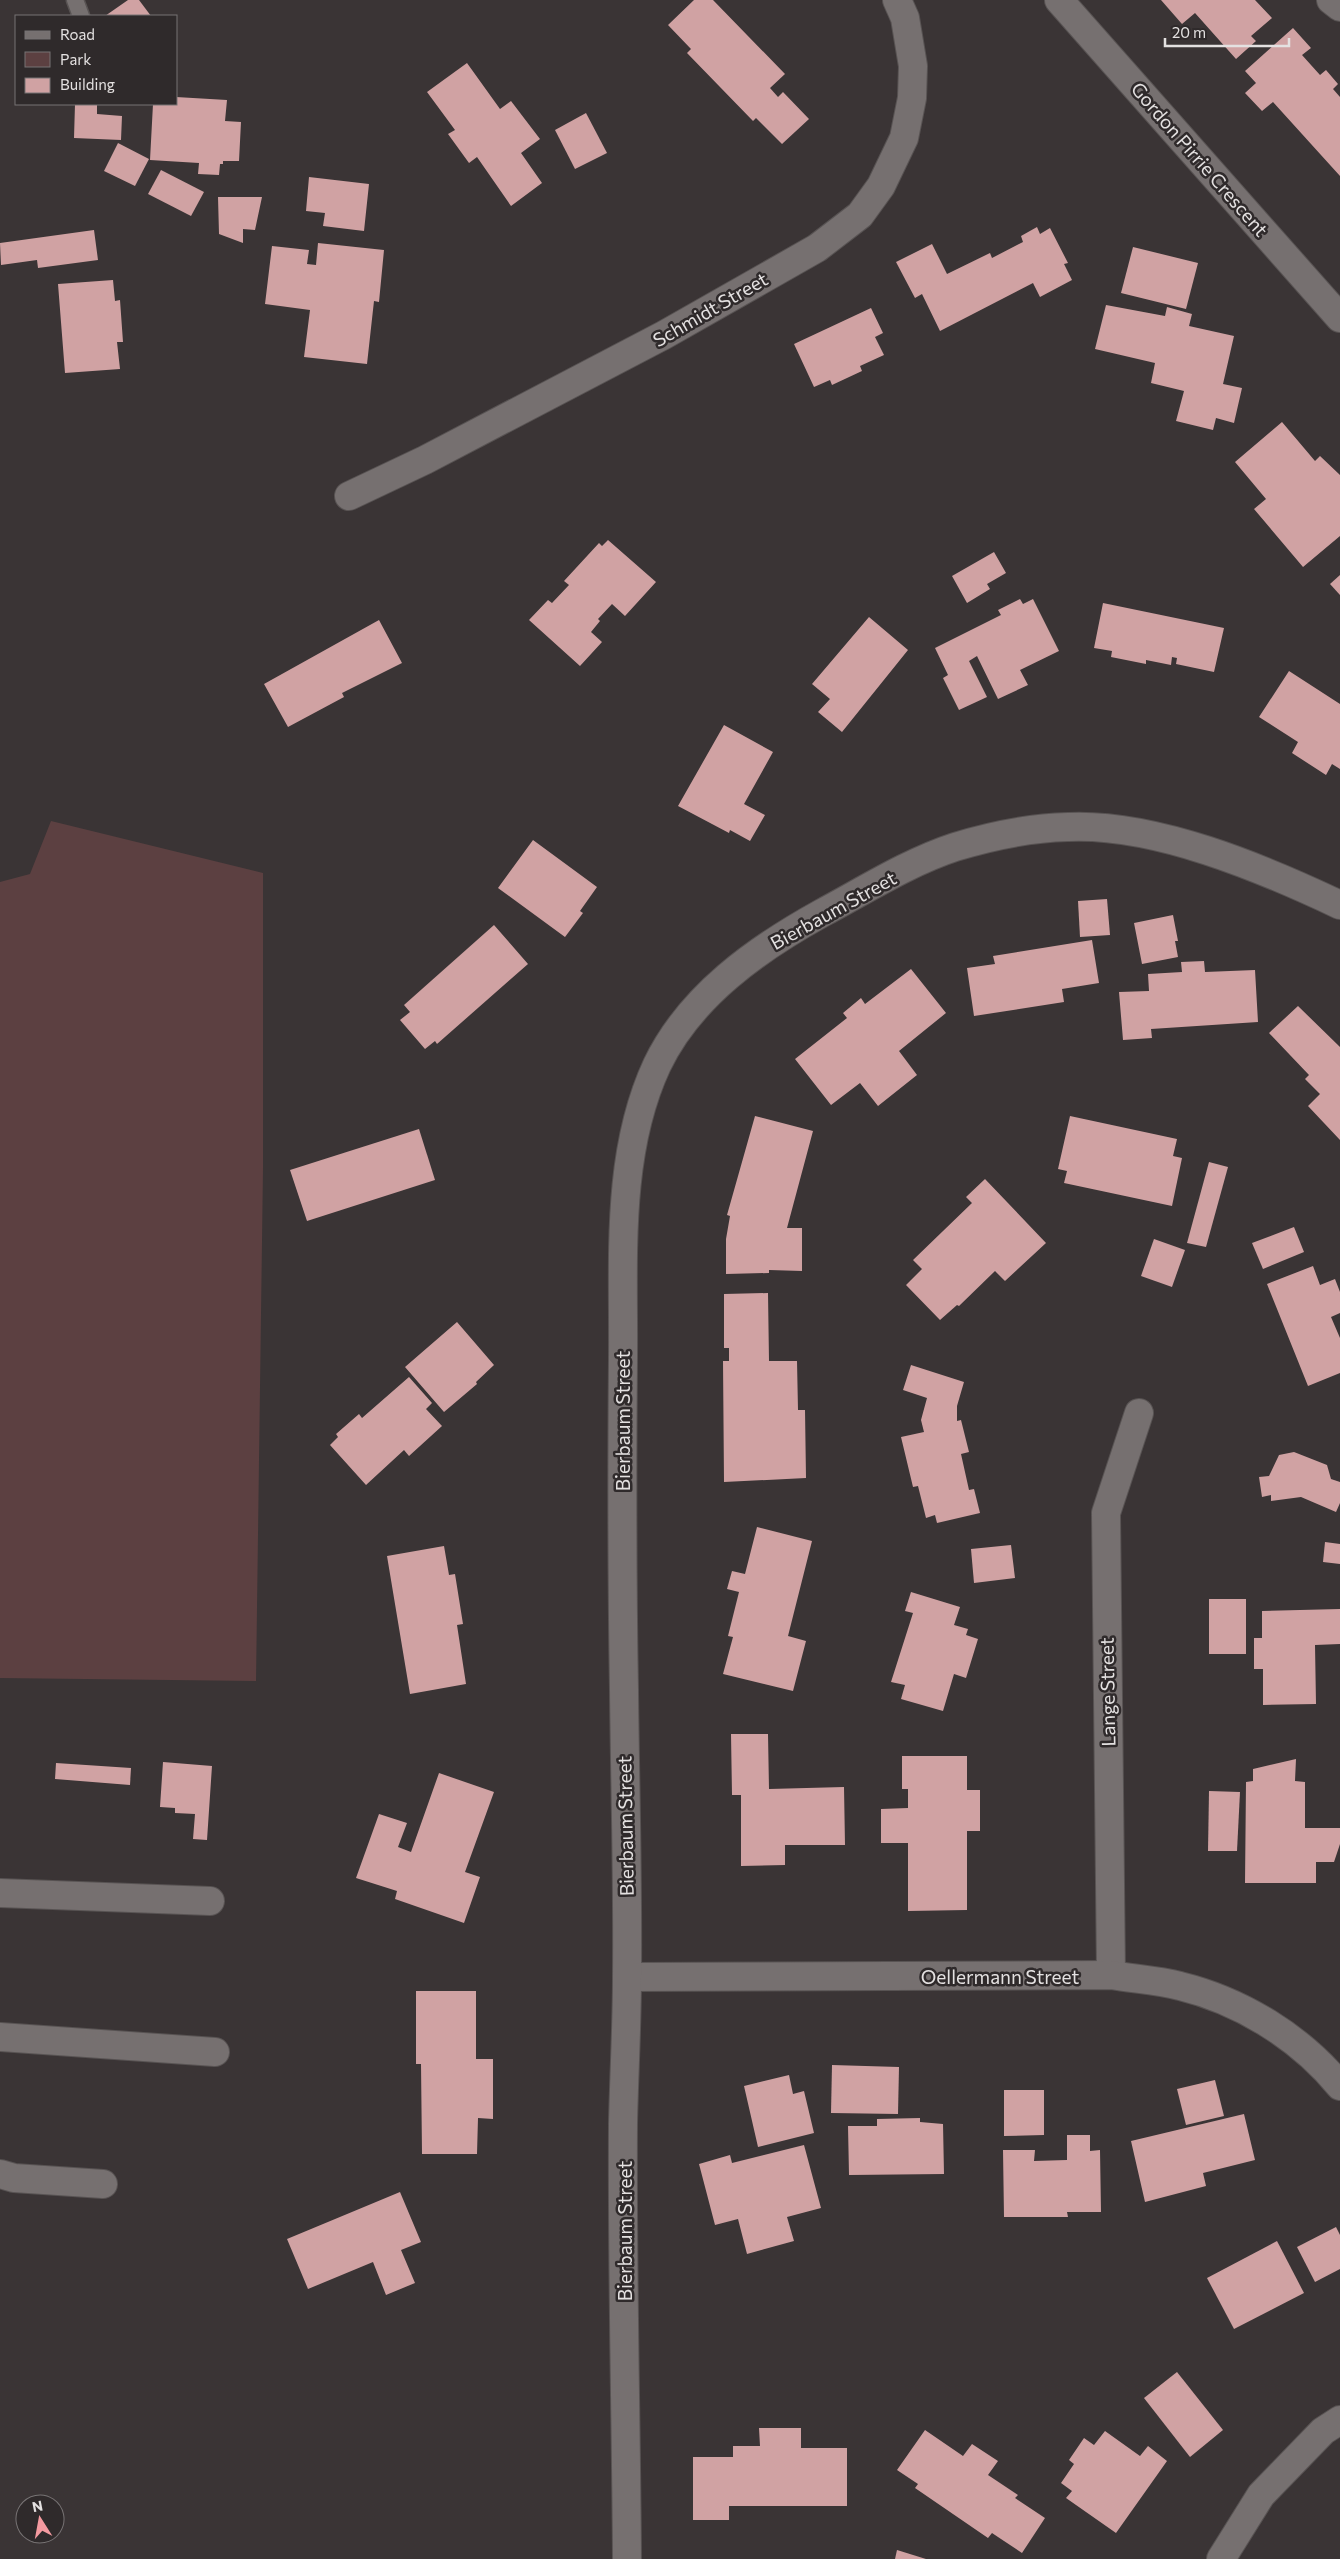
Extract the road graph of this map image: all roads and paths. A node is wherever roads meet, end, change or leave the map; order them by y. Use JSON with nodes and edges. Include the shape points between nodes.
{"nodes":[{"id":1,"x":75,"y":0,"type":"edge"},
{"id":2,"x":897,"y":0,"type":"edge"},
{"id":3,"x":1060,"y":0,"type":"edge"},
{"id":4,"x":1332,"y":0,"type":"edge"},
{"id":5,"x":1340,"y":8,"type":"edge"},
{"id":6,"x":81,"y":15,"type":"edge"},
{"id":7,"x":1335,"y":302,"type":"edge"},
{"id":8,"x":349,"y":496,"type":"dead end"},
{"id":9,"x":1340,"y":905,"type":"edge"},
{"id":10,"x":1139,"y":1413,"type":"dead end"},
{"id":11,"x":0,"y":1893,"type":"edge"},
{"id":12,"x":210,"y":1901,"type":"dead end"},
{"id":13,"x":1111,"y":1976,"type":"junction"},
{"id":14,"x":627,"y":1977,"type":"junction"},
{"id":15,"x":0,"y":2037,"type":"edge"},
{"id":16,"x":214,"y":2052,"type":"dead end"},
{"id":17,"x":1340,"y":2086,"type":"edge"},
{"id":18,"x":0,"y":2174,"type":"edge"},
{"id":19,"x":103,"y":2184,"type":"dead end"},
{"id":20,"x":1340,"y":2420,"type":"edge"},
{"id":21,"x":627,"y":2559,"type":"edge"},
{"id":22,"x":1221,"y":2559,"type":"edge"}],
"edges":[{"from":1,"to":6,"type":"lane"},
{"from":2,"to":8,"type":"street","name":"Schmidt Street","via":[[904,18],[913,66],[912,98],[904,138],[881,186],[860,215],[817,248],[664,336]]},
{"from":3,"to":7,"type":"street","name":"Gordon Pirrie Crescent"},
{"from":4,"to":5,"type":"street"},
{"from":9,"to":14,"type":"street","name":"Bierbaum Street","via":[[1228,858],[1161,839],[1117,829],[1071,826],[1021,831],[952,848],[885,879],[780,936],[723,980],[680,1025],[658,1065],[641,1107],[631,1156],[624,1225],[621,1522]]},
{"from":10,"to":13,"type":"street","name":"Lange Street","via":[[1106,1513]]},
{"from":11,"to":12,"type":"street"},
{"from":13,"to":14,"type":"street","name":"Oellermann Street"},
{"from":13,"to":17,"type":"street","name":"Oellermann Street","via":[[1180,1986],[1245,2009],[1284,2034],[1329,2072]]},
{"from":14,"to":21,"type":"street","name":"Bierbaum Street","via":[[624,2133]]},
{"from":15,"to":16,"type":"street"},
{"from":18,"to":19,"type":"street","via":[[14,2178]]},
{"from":20,"to":22,"type":"street","via":[[1323,2431],[1261,2495]]}]}
